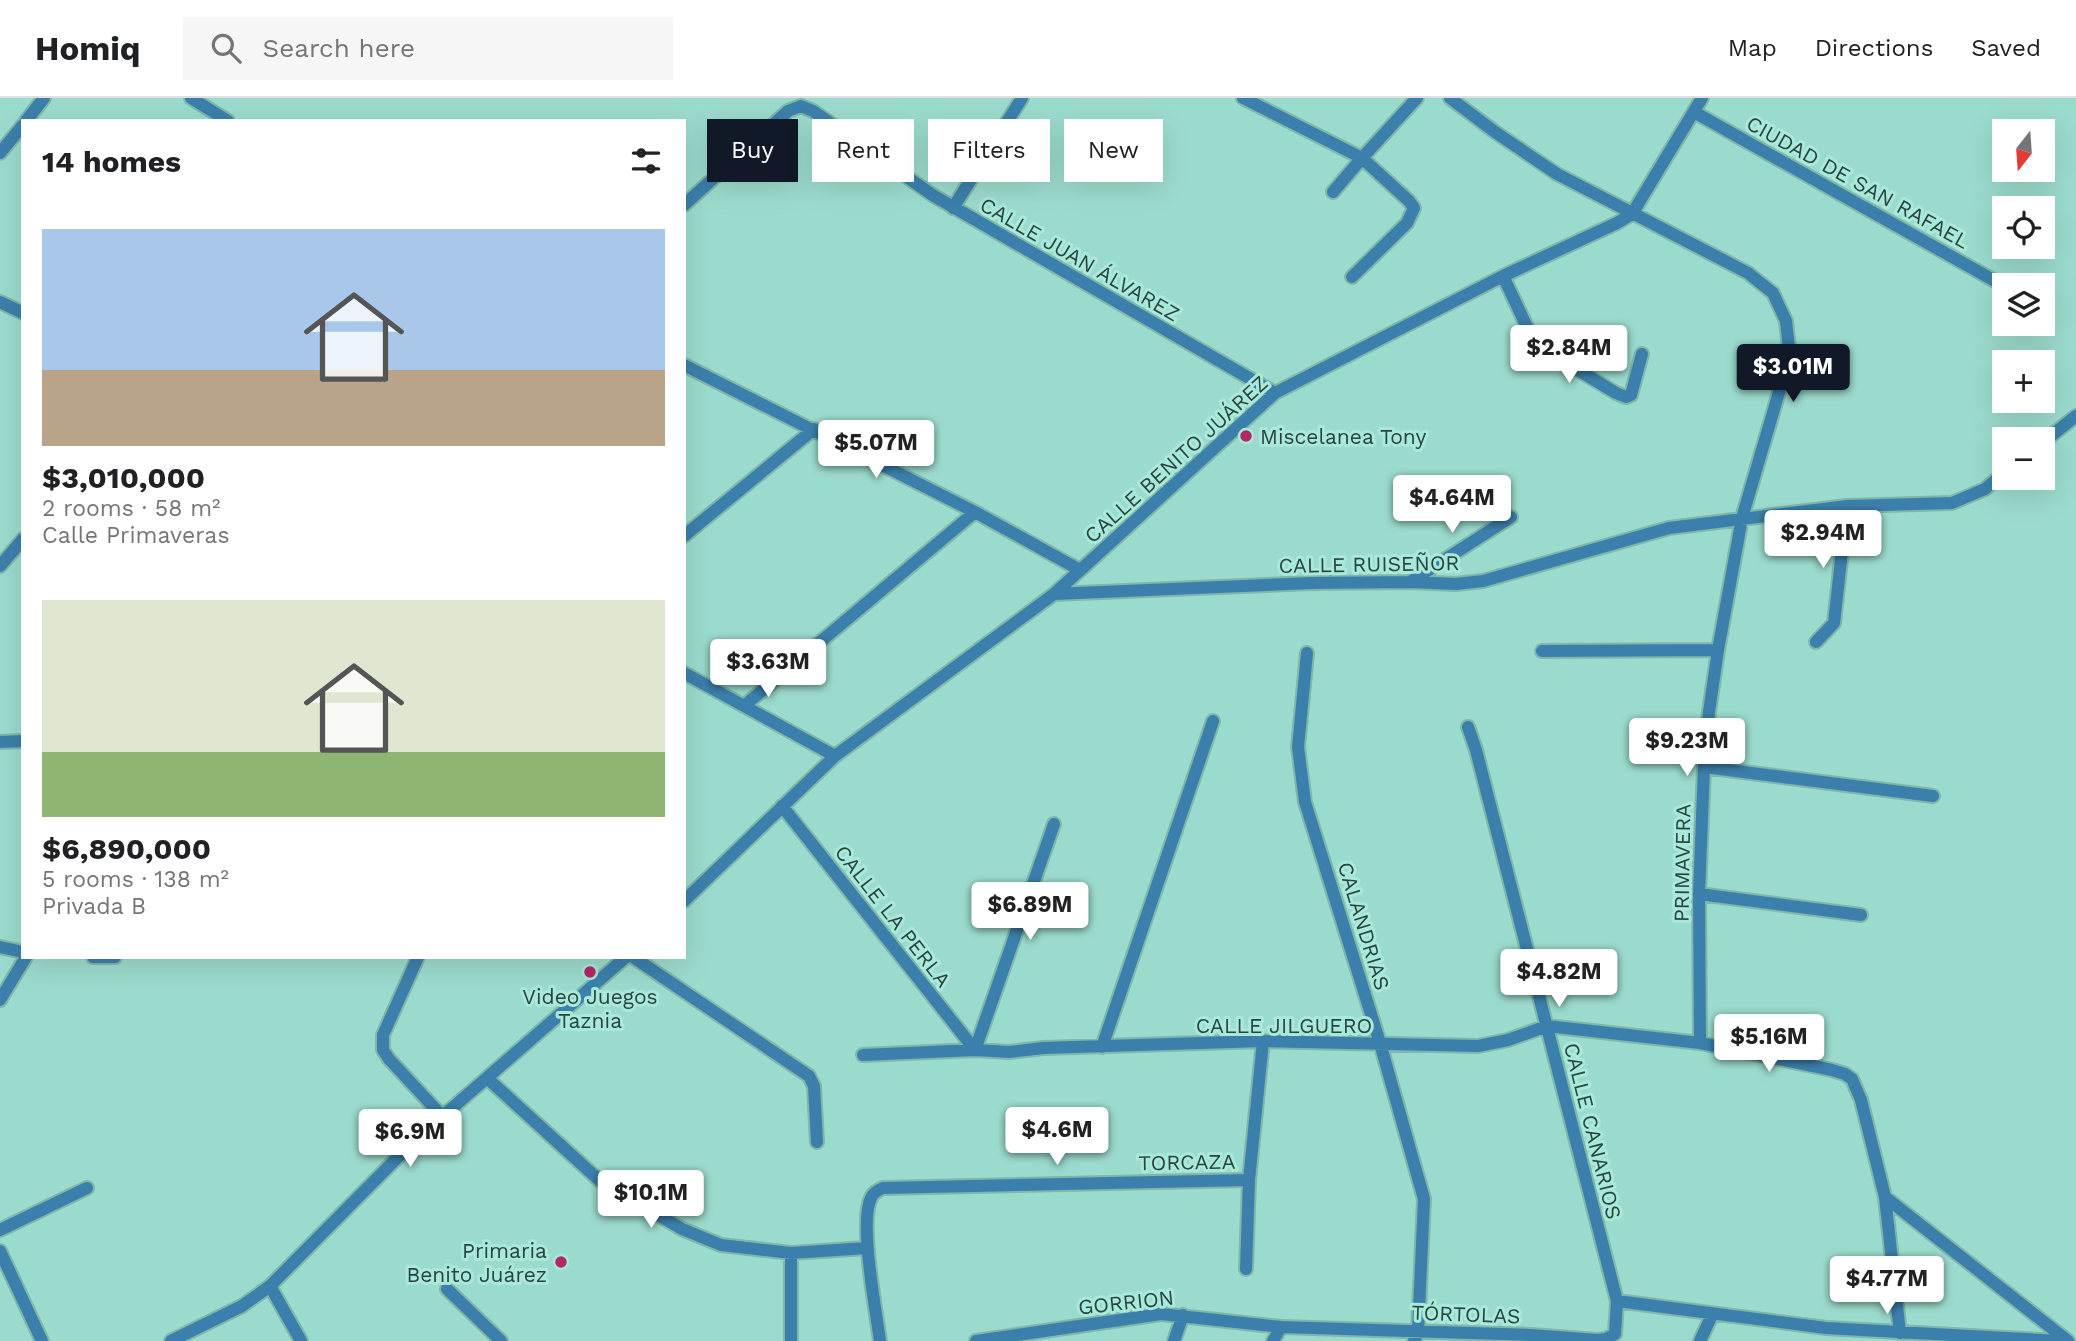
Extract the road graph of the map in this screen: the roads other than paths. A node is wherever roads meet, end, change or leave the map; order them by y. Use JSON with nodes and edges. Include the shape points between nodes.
{"nodes":[{"id":1,"x":44,"y":98,"type":"edge"},
{"id":2,"x":191,"y":98,"type":"edge"},
{"id":3,"x":1022,"y":98,"type":"edge"},
{"id":4,"x":1242,"y":98,"type":"edge"},
{"id":5,"x":1417,"y":98,"type":"edge"},
{"id":6,"x":1450,"y":98,"type":"edge"},
{"id":7,"x":1702,"y":98,"type":"edge"},
{"id":8,"x":1694,"y":112,"type":"junction"},
{"id":9,"x":28,"y":119,"type":"edge"},
{"id":10,"x":225,"y":119,"type":"edge"},
{"id":11,"x":21,"y":127,"type":"edge"},
{"id":12,"x":0,"y":153,"type":"edge"},
{"id":13,"x":1362,"y":158,"type":"junction"},
{"id":14,"x":1333,"y":192,"type":"dead end"},
{"id":15,"x":686,"y":203,"type":"edge"},
{"id":16,"x":953,"y":208,"type":"junction"},
{"id":17,"x":1632,"y":214,"type":"junction"},
{"id":18,"x":1503,"y":276,"type":"junction"},
{"id":19,"x":1352,"y":277,"type":"dead end"},
{"id":20,"x":1992,"y":279,"type":"edge"},
{"id":21,"x":0,"y":302,"type":"edge"},
{"id":22,"x":21,"y":312,"type":"edge"},
{"id":23,"x":1642,"y":354,"type":"dead end"},
{"id":24,"x":686,"y":366,"type":"edge"},
{"id":25,"x":1275,"y":393,"type":"junction"},
{"id":26,"x":2076,"y":416,"type":"edge"},
{"id":27,"x":814,"y":429,"type":"junction"},
{"id":28,"x":2055,"y":433,"type":"edge"},
{"id":29,"x":1992,"y":483,"type":"edge"},
{"id":30,"x":1847,"y":506,"type":"junction"},
{"id":31,"x":975,"y":512,"type":"junction"},
{"id":32,"x":1511,"y":517,"type":"dead end"},
{"id":33,"x":1742,"y":518,"type":"junction"},
{"id":34,"x":686,"y":534,"type":"edge"},
{"id":35,"x":21,"y":541,"type":"edge"},
{"id":36,"x":0,"y":566,"type":"edge"},
{"id":37,"x":1080,"y":570,"type":"junction"},
{"id":38,"x":1410,"y":582,"type":"junction"},
{"id":39,"x":1054,"y":594,"type":"junction"},
{"id":40,"x":1816,"y":642,"type":"dead end"},
{"id":41,"x":1718,"y":650,"type":"junction"},
{"id":42,"x":1542,"y":651,"type":"dead end"},
{"id":43,"x":1307,"y":653,"type":"dead end"},
{"id":44,"x":686,"y":674,"type":"edge"},
{"id":45,"x":745,"y":705,"type":"junction"},
{"id":46,"x":1213,"y":721,"type":"dead end"},
{"id":47,"x":1468,"y":727,"type":"dead end"},
{"id":48,"x":21,"y":741,"type":"edge"},
{"id":49,"x":0,"y":742,"type":"edge"},
{"id":50,"x":835,"y":756,"type":"junction"},
{"id":51,"x":1704,"y":767,"type":"junction"},
{"id":52,"x":1933,"y":796,"type":"dead end"},
{"id":53,"x":782,"y":806,"type":"junction"},
{"id":54,"x":1054,"y":824,"type":"dead end"},
{"id":55,"x":1699,"y":894,"type":"junction"},
{"id":56,"x":686,"y":899,"type":"edge"},
{"id":57,"x":1861,"y":915,"type":"dead end"},
{"id":58,"x":0,"y":947,"type":"edge"},
{"id":59,"x":21,"y":952,"type":"edge"},
{"id":60,"x":25,"y":959,"type":"edge"},
{"id":61,"x":417,"y":959,"type":"edge"},
{"id":62,"x":624,"y":959,"type":"edge"},
{"id":63,"x":636,"y":959,"type":"edge"},
{"id":64,"x":0,"y":1000,"type":"edge"},
{"id":65,"x":1547,"y":1026,"type":"junction"},
{"id":66,"x":1263,"y":1041,"type":"junction"},
{"id":67,"x":1380,"y":1043,"type":"junction"},
{"id":68,"x":1700,"y":1043,"type":"junction"},
{"id":69,"x":1102,"y":1047,"type":"junction"},
{"id":70,"x":975,"y":1049,"type":"junction"},
{"id":71,"x":863,"y":1055,"type":"dead end"},
{"id":72,"x":487,"y":1078,"type":"junction"},
{"id":73,"x":442,"y":1116,"type":"junction"},
{"id":74,"x":817,"y":1142,"type":"dead end"},
{"id":75,"x":1249,"y":1180,"type":"junction"},
{"id":76,"x":87,"y":1188,"type":"dead end"},
{"id":77,"x":1885,"y":1197,"type":"junction"},
{"id":78,"x":0,"y":1230,"type":"edge"},
{"id":79,"x":867,"y":1248,"type":"junction"},
{"id":80,"x":0,"y":1251,"type":"edge"},
{"id":81,"x":791,"y":1253,"type":"junction"},
{"id":82,"x":1247,"y":1269,"type":"dead end"},
{"id":83,"x":270,"y":1286,"type":"junction"},
{"id":84,"x":447,"y":1289,"type":"dead end"},
{"id":85,"x":1617,"y":1301,"type":"junction"},
{"id":86,"x":1183,"y":1315,"type":"junction"},
{"id":87,"x":1712,"y":1315,"type":"junction"},
{"id":88,"x":1281,"y":1327,"type":"junction"},
{"id":89,"x":1900,"y":1333,"type":"junction"},
{"id":90,"x":1825,"y":1335,"type":"edge"},
{"id":91,"x":1416,"y":1337,"type":"edge"},
{"id":92,"x":1530,"y":1338,"type":"edge"},
{"id":93,"x":1987,"y":1338,"type":"edge"},
{"id":94,"x":42,"y":1341,"type":"edge"},
{"id":95,"x":171,"y":1341,"type":"edge"},
{"id":96,"x":301,"y":1341,"type":"edge"},
{"id":97,"x":501,"y":1341,"type":"edge"},
{"id":98,"x":791,"y":1341,"type":"edge"},
{"id":99,"x":880,"y":1341,"type":"edge"},
{"id":100,"x":976,"y":1341,"type":"edge"},
{"id":101,"x":1174,"y":1341,"type":"edge"},
{"id":102,"x":1273,"y":1341,"type":"edge"},
{"id":103,"x":1700,"y":1341,"type":"edge"},
{"id":104,"x":2060,"y":1341,"type":"edge"},
{"id":105,"x":2068,"y":1341,"type":"edge"}],
"edges":[{"from":1,"to":9,"type":"street"},
{"from":2,"to":10,"type":"street"},
{"from":3,"to":16,"type":"street"},
{"from":4,"to":13,"type":"street"},
{"from":5,"to":13,"type":"street"},
{"from":6,"to":17,"type":"street","name":"PRIMAVERA","via":[[1557,174]]},
{"from":7,"to":8,"type":"street"},
{"from":8,"to":17,"type":"street"},
{"from":8,"to":20,"type":"street","name":"CIUDAD DE SAN RAFAEL"},
{"from":11,"to":12,"type":"street"},
{"from":13,"to":14,"type":"street"},
{"from":13,"to":19,"type":"street","via":[[1414,208],[1407,223]]},
{"from":15,"to":16,"type":"street","name":"CALLE JUAN ÁLVAREZ","via":[[788,111],[801,106]]},
{"from":16,"to":25,"type":"street","name":"CALLE JUAN ÁLVAREZ"},
{"from":17,"to":18,"type":"street","name":"CALLE BENITO JUÁREZ"},
{"from":17,"to":33,"type":"street","name":"PRIMAVERA","via":[[1748,273],[1773,292],[1786,321],[1789,348],[1782,382]]},
{"from":18,"to":23,"type":"street","via":[[1535,344],[1616,393],[1631,395]]},
{"from":18,"to":25,"type":"street","name":"CALLE BENITO JUÁREZ"},
{"from":21,"to":22,"type":"street"},
{"from":24,"to":27,"type":"street"},
{"from":25,"to":37,"type":"street","name":"CALLE BENITO JUÁREZ"},
{"from":26,"to":28,"type":"street"},
{"from":27,"to":31,"type":"street"},
{"from":27,"to":34,"type":"street"},
{"from":29,"to":30,"type":"street","name":"CALLE RUISEÑOR","via":[[1952,503]]},
{"from":30,"to":33,"type":"street","name":"CALLE RUISEÑOR"},
{"from":30,"to":40,"type":"street","via":[[1834,623]]},
{"from":31,"to":37,"type":"street"},
{"from":31,"to":45,"type":"street"},
{"from":32,"to":38,"type":"street"},
{"from":33,"to":38,"type":"street","name":"CALLE RUISEÑOR","via":[[1668,528],[1483,581]]},
{"from":33,"to":41,"type":"street","name":"PRIMAVERA"},
{"from":35,"to":36,"type":"street"},
{"from":37,"to":39,"type":"street","name":"CALLE BENITO JUÁREZ"},
{"from":38,"to":39,"type":"street","name":"CALLE RUISEÑOR"},
{"from":39,"to":50,"type":"street","name":"CALLE BENITO JUÁREZ"},
{"from":41,"to":42,"type":"street"},
{"from":41,"to":51,"type":"street","name":"PRIMAVERA"},
{"from":43,"to":67,"type":"street","name":"CALANDRIAS","via":[[1298,747],[1306,802]]},
{"from":44,"to":45,"type":"street"},
{"from":45,"to":50,"type":"street"},
{"from":46,"to":69,"type":"street"},
{"from":47,"to":65,"type":"street","name":"CALLE CANARIOS"},
{"from":48,"to":49,"type":"street"},
{"from":50,"to":53,"type":"street","name":"CALLE BENITO JUÁREZ"},
{"from":51,"to":52,"type":"street"},
{"from":51,"to":55,"type":"street","name":"PRIMAVERA"},
{"from":53,"to":56,"type":"street","name":"CALLE BENITO JUÁREZ"},
{"from":53,"to":70,"type":"street","name":"CALLE LA PERLA"},
{"from":54,"to":70,"type":"street"},
{"from":55,"to":57,"type":"street"},
{"from":55,"to":68,"type":"street","name":"PRIMAVERA"},
{"from":58,"to":59,"type":"street"},
{"from":60,"to":64,"type":"street"},
{"from":61,"to":73,"type":"street","via":[[383,1035],[383,1049]]},
{"from":62,"to":72,"type":"street"},
{"from":63,"to":74,"type":"street","via":[[809,1076],[814,1086]]},
{"from":65,"to":67,"type":"street","name":"CALLE JILGUERO","via":[[1478,1046]]},
{"from":65,"to":68,"type":"street","name":"CALLE JILGUERO"},
{"from":65,"to":85,"type":"street","name":"CALLE CANARIOS"},
{"from":66,"to":67,"type":"street","name":"CALLE JILGUERO"},
{"from":66,"to":69,"type":"street","name":"CALLE JILGUERO"},
{"from":66,"to":75,"type":"street"},
{"from":67,"to":91,"type":"street","name":"CALANDRIAS","via":[[1424,1199]]},
{"from":68,"to":77,"type":"street","name":"CALLE JILGUERO","via":[[1832,1070],[1852,1079]]},
{"from":69,"to":70,"type":"street","name":"CALLE JILGUERO","via":[[1009,1052]]},
{"from":70,"to":71,"type":"street","name":"CALLE JILGUERO"},
{"from":72,"to":73,"type":"street"},
{"from":72,"to":81,"type":"street","via":[[599,1180],[654,1213],[722,1245]]},
{"from":73,"to":83,"type":"street"},
{"from":75,"to":79,"type":"street","name":"TORCAZA","via":[[883,1188],[870,1199]]},
{"from":75,"to":82,"type":"street"},
{"from":76,"to":78,"type":"street"},
{"from":77,"to":89,"type":"street"},
{"from":77,"to":105,"type":"street"},
{"from":79,"to":81,"type":"street"},
{"from":79,"to":99,"type":"street"},
{"from":80,"to":94,"type":"street"},
{"from":81,"to":98,"type":"street"},
{"from":83,"to":95,"type":"street","via":[[242,1306]]},
{"from":83,"to":96,"type":"street"},
{"from":84,"to":97,"type":"street"},
{"from":85,"to":87,"type":"street"},
{"from":85,"to":92,"type":"street","name":"TÓRTOLAS","via":[[1615,1334],[1606,1339]]},
{"from":86,"to":88,"type":"street","name":"GORRION"},
{"from":86,"to":100,"type":"street","name":"GORRION","via":[[1161,1314]]},
{"from":86,"to":101,"type":"street"},
{"from":87,"to":90,"type":"street"},
{"from":87,"to":103,"type":"street"},
{"from":88,"to":91,"type":"street","name":"TÓRTOLAS"},
{"from":88,"to":102,"type":"street"},
{"from":89,"to":90,"type":"street"},
{"from":89,"to":93,"type":"street"},
{"from":91,"to":92,"type":"street","name":"TÓRTOLAS"},
{"from":93,"to":104,"type":"street"}]}
